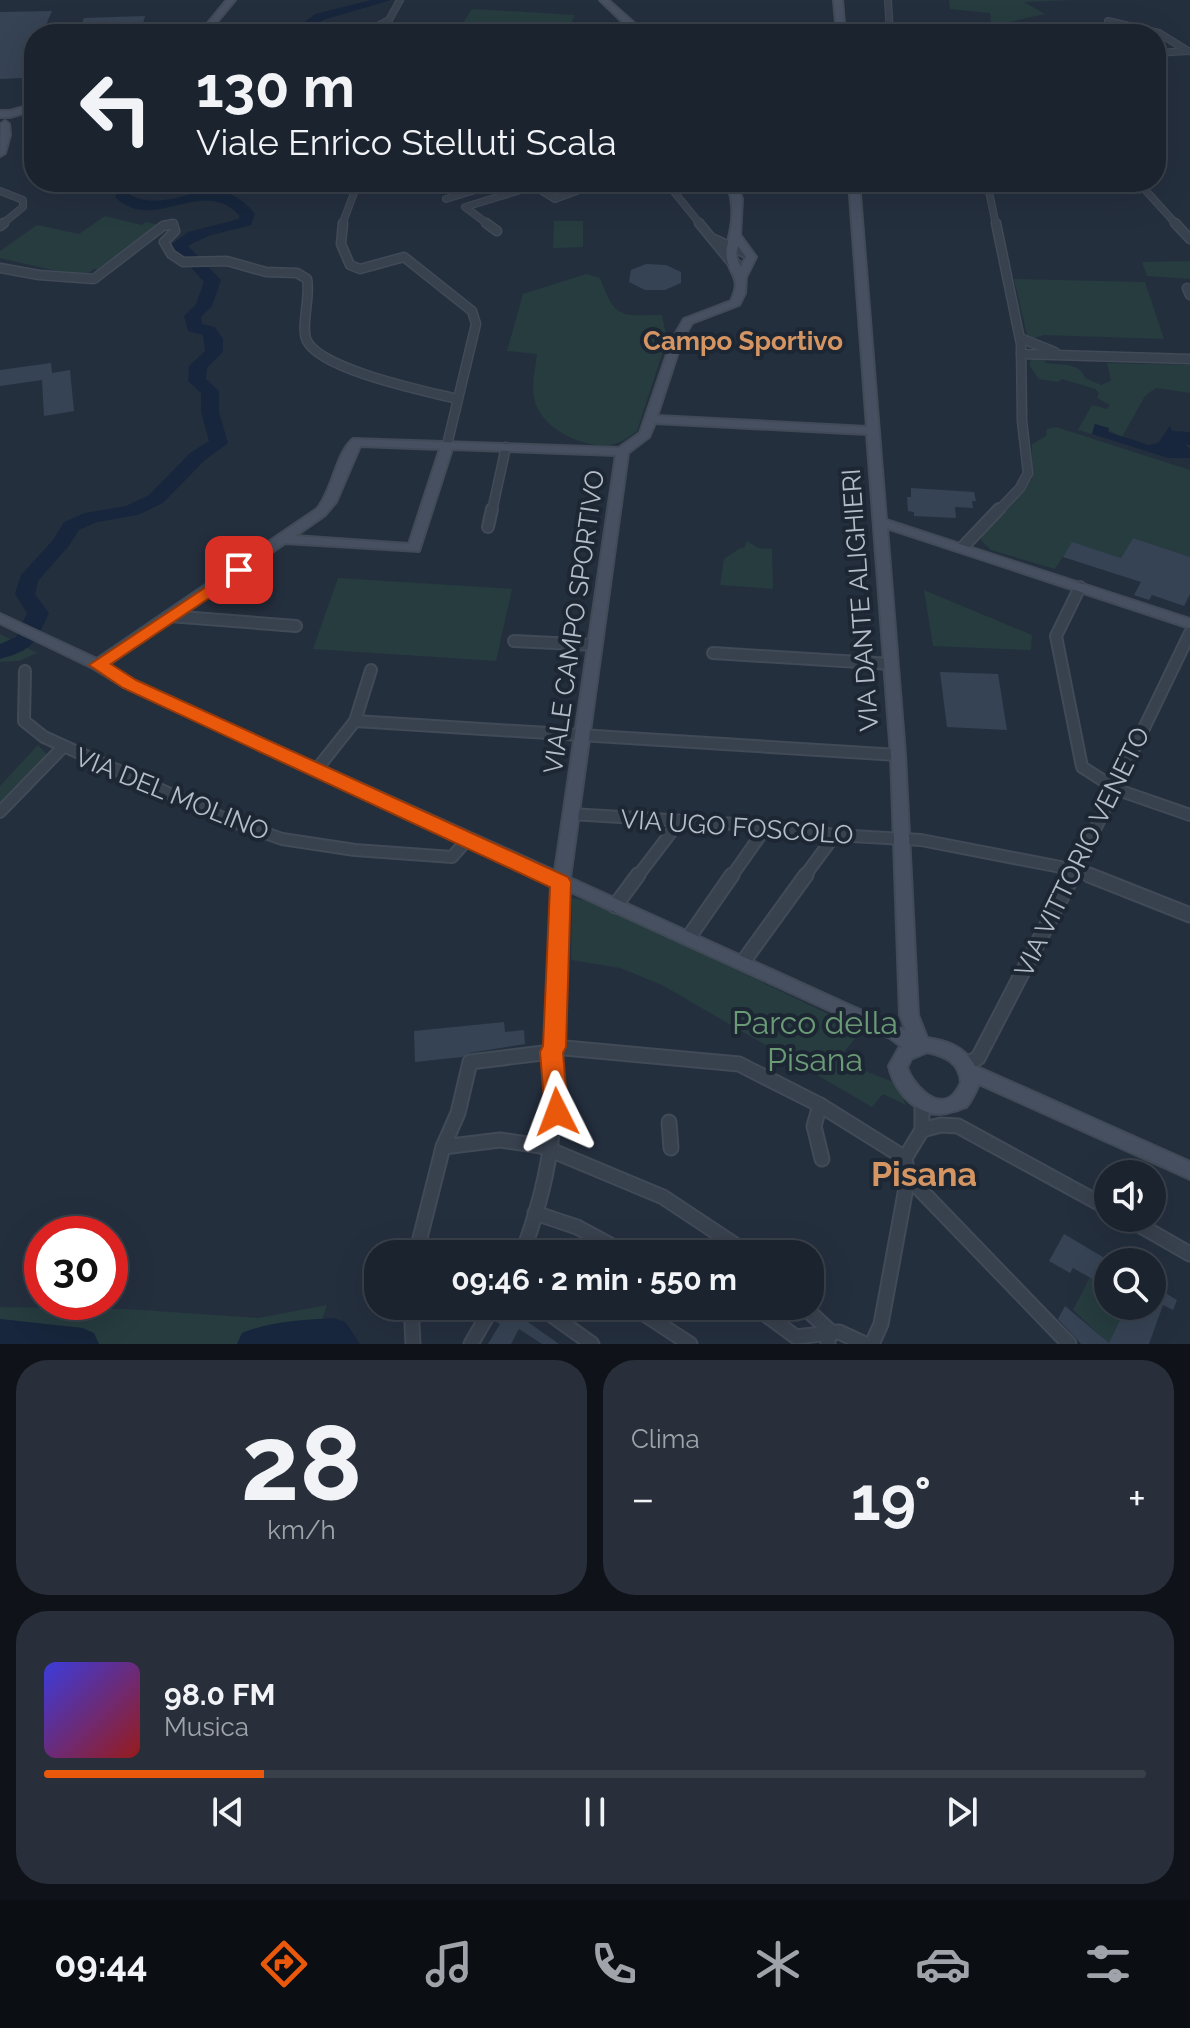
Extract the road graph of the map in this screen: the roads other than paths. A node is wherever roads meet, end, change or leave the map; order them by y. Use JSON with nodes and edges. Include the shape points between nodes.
{"nodes":[{"id":1,"x":231,"y":0,"type":"edge"},
{"id":2,"x":400,"y":0,"type":"edge"},
{"id":3,"x":604,"y":0,"type":"edge"},
{"id":4,"x":838,"y":0,"type":"edge"},
{"id":5,"x":888,"y":0,"type":"edge"},
{"id":6,"x":1108,"y":21,"type":"dead end"},
{"id":7,"x":211,"y":24,"type":"edge"},
{"id":8,"x":382,"y":24,"type":"edge"},
{"id":9,"x":630,"y":24,"type":"edge"},
{"id":10,"x":840,"y":24,"type":"edge"},
{"id":11,"x":889,"y":24,"type":"edge"},
{"id":12,"x":1121,"y":24,"type":"edge"},
{"id":13,"x":1166,"y":37,"type":"edge"},
{"id":14,"x":1189,"y":51,"type":"edge"},
{"id":15,"x":1166,"y":52,"type":"edge"},
{"id":16,"x":24,"y":111,"type":"edge"},
{"id":17,"x":4,"y":119,"type":"edge"},
{"id":18,"x":0,"y":153,"type":"edge"},
{"id":19,"x":0,"y":191,"type":"edge"},
{"id":20,"x":353,"y":192,"type":"edge"},
{"id":21,"x":469,"y":192,"type":"edge"},
{"id":22,"x":514,"y":192,"type":"edge"},
{"id":23,"x":544,"y":192,"type":"edge"},
{"id":24,"x":576,"y":192,"type":"edge"},
{"id":25,"x":674,"y":192,"type":"edge"},
{"id":26,"x":735,"y":192,"type":"edge"},
{"id":27,"x":855,"y":192,"type":"edge"},
{"id":28,"x":989,"y":192,"type":"edge"},
{"id":29,"x":1147,"y":192,"type":"edge"},
{"id":30,"x":446,"y":199,"type":"dead end"},
{"id":31,"x":0,"y":226,"type":"edge"},
{"id":32,"x":497,"y":231,"type":"dead end"},
{"id":33,"x":712,"y":238,"type":"junction"},
{"id":34,"x":1190,"y":239,"type":"edge"},
{"id":35,"x":734,"y":241,"type":"junction"},
{"id":36,"x":750,"y":258,"type":"junction"},
{"id":37,"x":731,"y":262,"type":"junction"},
{"id":38,"x":0,"y":265,"type":"edge"},
{"id":39,"x":741,"y":277,"type":"junction"},
{"id":40,"x":1020,"y":338,"type":"junction"},
{"id":41,"x":1021,"y":354,"type":"junction"},
{"id":42,"x":1062,"y":355,"type":"junction"},
{"id":43,"x":1190,"y":359,"type":"edge"},
{"id":44,"x":457,"y":399,"type":"junction"},
{"id":45,"x":650,"y":419,"type":"junction"},
{"id":46,"x":873,"y":431,"type":"junction"},
{"id":47,"x":447,"y":445,"type":"junction"},
{"id":48,"x":506,"y":447,"type":"junction"},
{"id":49,"x":622,"y":452,"type":"junction"},
{"id":50,"x":880,"y":522,"type":"junction"},
{"id":51,"x":488,"y":527,"type":"dead end"},
{"id":52,"x":286,"y":539,"type":"junction"},
{"id":53,"x":963,"y":547,"type":"junction"},
{"id":54,"x":1080,"y":587,"type":"junction"},
{"id":55,"x":169,"y":616,"type":"junction"},
{"id":56,"x":0,"y":618,"type":"edge"},
{"id":57,"x":1190,"y":624,"type":"edge"},
{"id":58,"x":296,"y":626,"type":"dead end"},
{"id":59,"x":1190,"y":633,"type":"edge"},
{"id":60,"x":514,"y":641,"type":"dead end"},
{"id":61,"x":595,"y":645,"type":"junction"},
{"id":62,"x":713,"y":653,"type":"dead end"},
{"id":63,"x":92,"y":662,"type":"junction"},
{"id":64,"x":891,"y":664,"type":"junction"},
{"id":65,"x":371,"y":670,"type":"dead end"},
{"id":66,"x":25,"y":671,"type":"dead end"},
{"id":67,"x":355,"y":721,"type":"junction"},
{"id":68,"x":583,"y":733,"type":"junction"},
{"id":69,"x":61,"y":749,"type":"junction"},
{"id":70,"x":898,"y":755,"type":"junction"},
{"id":71,"x":317,"y":769,"type":"junction"},
{"id":72,"x":1115,"y":787,"type":"junction"},
{"id":73,"x":0,"y":812,"type":"edge"},
{"id":74,"x":571,"y":814,"type":"junction"},
{"id":75,"x":1190,"y":815,"type":"edge"},
{"id":76,"x":679,"y":822,"type":"junction"},
{"id":77,"x":767,"y":826,"type":"junction"},
{"id":78,"x":835,"y":835,"type":"junction"},
{"id":79,"x":903,"y":839,"type":"junction"},
{"id":80,"x":467,"y":840,"type":"junction"},
{"id":81,"x":1076,"y":870,"type":"junction"},
{"id":82,"x":561,"y":882,"type":"junction"},
{"id":83,"x":615,"y":906,"type":"junction"},
{"id":84,"x":1190,"y":915,"type":"edge"},
{"id":85,"x":689,"y":937,"type":"junction"},
{"id":86,"x":743,"y":962,"type":"junction"},
{"id":87,"x":909,"y":1015,"type":"junction"},
{"id":88,"x":884,"y":1029,"type":"junction"},
{"id":89,"x":918,"y":1049,"type":"junction"},
{"id":90,"x":553,"y":1050,"type":"junction"},
{"id":91,"x":968,"y":1073,"type":"junction"},
{"id":92,"x":922,"y":1102,"type":"junction"},
{"id":93,"x":820,"y":1105,"type":"junction"},
{"id":94,"x":949,"y":1105,"type":"junction"},
{"id":95,"x":669,"y":1122,"type":"dead end"},
{"id":96,"x":958,"y":1126,"type":"junction"},
{"id":97,"x":922,"y":1130,"type":"junction"},
{"id":98,"x":443,"y":1147,"type":"junction"},
{"id":99,"x":671,"y":1148,"type":"dead end"},
{"id":100,"x":553,"y":1152,"type":"junction"},
{"id":101,"x":905,"y":1158,"type":"junction"},
{"id":102,"x":822,"y":1159,"type":"dead end"},
{"id":103,"x":1190,"y":1171,"type":"edge"},
{"id":104,"x":908,"y":1177,"type":"junction"},
{"id":105,"x":1094,"y":1200,"type":"edge"},
{"id":106,"x":535,"y":1213,"type":"junction"},
{"id":107,"x":1152,"y":1232,"type":"edge"},
{"id":108,"x":420,"y":1240,"type":"edge"},
{"id":109,"x":526,"y":1240,"type":"edge"},
{"id":110,"x":601,"y":1240,"type":"edge"},
{"id":111,"x":728,"y":1240,"type":"edge"},
{"id":112,"x":1190,"y":1254,"type":"edge"},
{"id":113,"x":412,"y":1320,"type":"edge"},
{"id":114,"x":485,"y":1320,"type":"edge"},
{"id":115,"x":559,"y":1320,"type":"edge"},
{"id":116,"x":653,"y":1320,"type":"edge"},
{"id":117,"x":773,"y":1320,"type":"edge"},
{"id":118,"x":814,"y":1320,"type":"edge"},
{"id":119,"x":828,"y":1337,"type":"edge"},
{"id":120,"x":413,"y":1344,"type":"edge"},
{"id":121,"x":471,"y":1344,"type":"edge"},
{"id":122,"x":592,"y":1344,"type":"edge"},
{"id":123,"x":690,"y":1344,"type":"edge"},
{"id":124,"x":865,"y":1344,"type":"edge"},
{"id":125,"x":872,"y":1344,"type":"edge"},
{"id":126,"x":1069,"y":1344,"type":"edge"}],
"edges":[{"from":1,"to":7,"type":"street"},
{"from":2,"to":8,"type":"street"},
{"from":3,"to":9,"type":"street"},
{"from":4,"to":10,"type":"street"},
{"from":5,"to":11,"type":"street"},
{"from":6,"to":12,"type":"street"},
{"from":13,"to":14,"type":"street"},
{"from":14,"to":15,"type":"street"},
{"from":16,"to":17,"type":"street"},
{"from":17,"to":18,"type":"street"},
{"from":19,"to":31,"type":"street","via":[[16,194],[23,207]]},
{"from":20,"to":44,"type":"street","via":[[342,225],[346,261],[360,269],[404,257],[472,311],[476,324]]},
{"from":21,"to":30,"type":"street"},
{"from":22,"to":32,"type":"street","via":[[465,207]]},
{"from":23,"to":24,"type":"street","via":[[555,199]]},
{"from":25,"to":33,"type":"street"},
{"from":26,"to":35,"type":"street"},
{"from":27,"to":46,"type":"street","name":"VIA DANTE ALIGHIERI"},
{"from":28,"to":40,"type":"street"},
{"from":29,"to":34,"type":"street"},
{"from":33,"to":35,"type":"street"},
{"from":33,"to":37,"type":"street"},
{"from":35,"to":36,"type":"street"},
{"from":35,"to":37,"type":"street"},
{"from":36,"to":37,"type":"street"},
{"from":36,"to":39,"type":"street","name":"VIALE CAMPO SPORTIVO"},
{"from":37,"to":39,"type":"street"},
{"from":38,"to":44,"type":"street","via":[[94,279],[173,224],[175,231],[164,242],[183,262],[227,261],[307,279],[311,292],[304,336],[310,349],[377,377]]},
{"from":39,"to":45,"type":"street","name":"VIALE CAMPO SPORTIVO","via":[[735,303],[688,321]]},
{"from":40,"to":41,"type":"street"},
{"from":40,"to":42,"type":"street"},
{"from":41,"to":42,"type":"street"},
{"from":41,"to":53,"type":"street","via":[[1028,473]]},
{"from":42,"to":43,"type":"street"},
{"from":44,"to":47,"type":"street"},
{"from":45,"to":46,"type":"street"},
{"from":45,"to":49,"type":"street","name":"VIALE CAMPO SPORTIVO","via":[[645,435]]},
{"from":46,"to":50,"type":"street","name":"VIA DANTE ALIGHIERI"},
{"from":47,"to":48,"type":"street"},
{"from":47,"to":52,"type":"street","via":[[354,444],[332,499]]},
{"from":47,"to":52,"type":"street","via":[[414,548]]},
{"from":48,"to":49,"type":"street"},
{"from":48,"to":51,"type":"street"},
{"from":49,"to":61,"type":"street","name":"VIALE CAMPO SPORTIVO"},
{"from":50,"to":53,"type":"street"},
{"from":50,"to":64,"type":"street","name":"VIA DANTE ALIGHIERI"},
{"from":52,"to":55,"type":"street"},
{"from":53,"to":54,"type":"street"},
{"from":54,"to":57,"type":"street"},
{"from":54,"to":72,"type":"street","via":[[1056,636],[1082,767]]},
{"from":55,"to":58,"type":"street"},
{"from":55,"to":63,"type":"street"},
{"from":56,"to":63,"type":"street"},
{"from":59,"to":72,"type":"street","name":"VIA VITTORIO VENETO"},
{"from":60,"to":61,"type":"street"},
{"from":61,"to":68,"type":"street","name":"VIALE CAMPO SPORTIVO"},
{"from":62,"to":64,"type":"street"},
{"from":63,"to":71,"type":"street"},
{"from":64,"to":70,"type":"street","name":"VIA DANTE ALIGHIERI"},
{"from":65,"to":67,"type":"street"},
{"from":66,"to":69,"type":"street","name":"VIA DEL MOLINO","via":[[24,721]]},
{"from":67,"to":68,"type":"street"},
{"from":67,"to":71,"type":"street"},
{"from":68,"to":70,"type":"street"},
{"from":68,"to":74,"type":"street","name":"VIALE CAMPO SPORTIVO"},
{"from":69,"to":73,"type":"street","name":"VIA DEL MOLINO"},
{"from":69,"to":80,"type":"street","name":"VIA DEL MOLINO","via":[[289,840],[452,857]]},
{"from":70,"to":79,"type":"street","name":"VIA DANTE ALIGHIERI"},
{"from":71,"to":80,"type":"street"},
{"from":72,"to":75,"type":"street"},
{"from":72,"to":81,"type":"street","name":"VIA VITTORIO VENETO"},
{"from":74,"to":76,"type":"street","name":"VIA UGO FOSCOLO"},
{"from":74,"to":82,"type":"street","name":"VIALE CAMPO SPORTIVO"},
{"from":76,"to":77,"type":"street","name":"VIA UGO FOSCOLO"},
{"from":76,"to":83,"type":"street"},
{"from":77,"to":78,"type":"street","name":"VIA UGO FOSCOLO"},
{"from":77,"to":85,"type":"street"},
{"from":78,"to":79,"type":"street","name":"VIA UGO FOSCOLO"},
{"from":78,"to":86,"type":"street"},
{"from":79,"to":81,"type":"street","name":"VIA UGO FOSCOLO"},
{"from":79,"to":87,"type":"street","name":"VIA DANTE ALIGHIERI"},
{"from":80,"to":82,"type":"street"},
{"from":81,"to":84,"type":"street","name":"VIA UGO FOSCOLO"},
{"from":81,"to":91,"type":"street","name":"VIA VITTORIO VENETO"},
{"from":82,"to":83,"type":"street"},
{"from":82,"to":90,"type":"street"},
{"from":83,"to":85,"type":"street"},
{"from":85,"to":86,"type":"street"},
{"from":86,"to":88,"type":"street"},
{"from":87,"to":88,"type":"street"},
{"from":87,"to":89,"type":"street","name":"VIA DANTE ALIGHIERI"},
{"from":88,"to":89,"type":"street"},
{"from":89,"to":91,"type":"street","via":[[953,1052]]},
{"from":89,"to":92,"type":"street","via":[[898,1070],[902,1085]]},
{"from":90,"to":93,"type":"street","via":[[739,1064]]},
{"from":90,"to":98,"type":"street","via":[[470,1062],[458,1113]]},
{"from":90,"to":100,"type":"street"},
{"from":91,"to":94,"type":"street","via":[[965,1096]]},
{"from":91,"to":103,"type":"street"},
{"from":92,"to":94,"type":"street"},
{"from":92,"to":97,"type":"street"},
{"from":93,"to":101,"type":"street"},
{"from":93,"to":102,"type":"street","via":[[814,1126]]},
{"from":94,"to":96,"type":"street"},
{"from":95,"to":99,"type":"street"},
{"from":96,"to":97,"type":"street"},
{"from":96,"to":105,"type":"street"},
{"from":97,"to":101,"type":"street"},
{"from":98,"to":100,"type":"street","via":[[498,1140],[540,1143]]},
{"from":98,"to":108,"type":"street"},
{"from":100,"to":106,"type":"street"},
{"from":100,"to":111,"type":"street","via":[[663,1197]]},
{"from":101,"to":104,"type":"street"},
{"from":104,"to":125,"type":"street","via":[[881,1324]]},
{"from":104,"to":126,"type":"street"},
{"from":106,"to":109,"type":"street"},
{"from":106,"to":110,"type":"street"},
{"from":107,"to":112,"type":"street"},
{"from":113,"to":120,"type":"street"},
{"from":114,"to":121,"type":"street"},
{"from":115,"to":122,"type":"street"},
{"from":116,"to":123,"type":"street"},
{"from":117,"to":119,"type":"street","via":[[796,1337]]},
{"from":118,"to":119,"type":"street"},
{"from":119,"to":124,"type":"street","via":[[850,1333]]}]}
